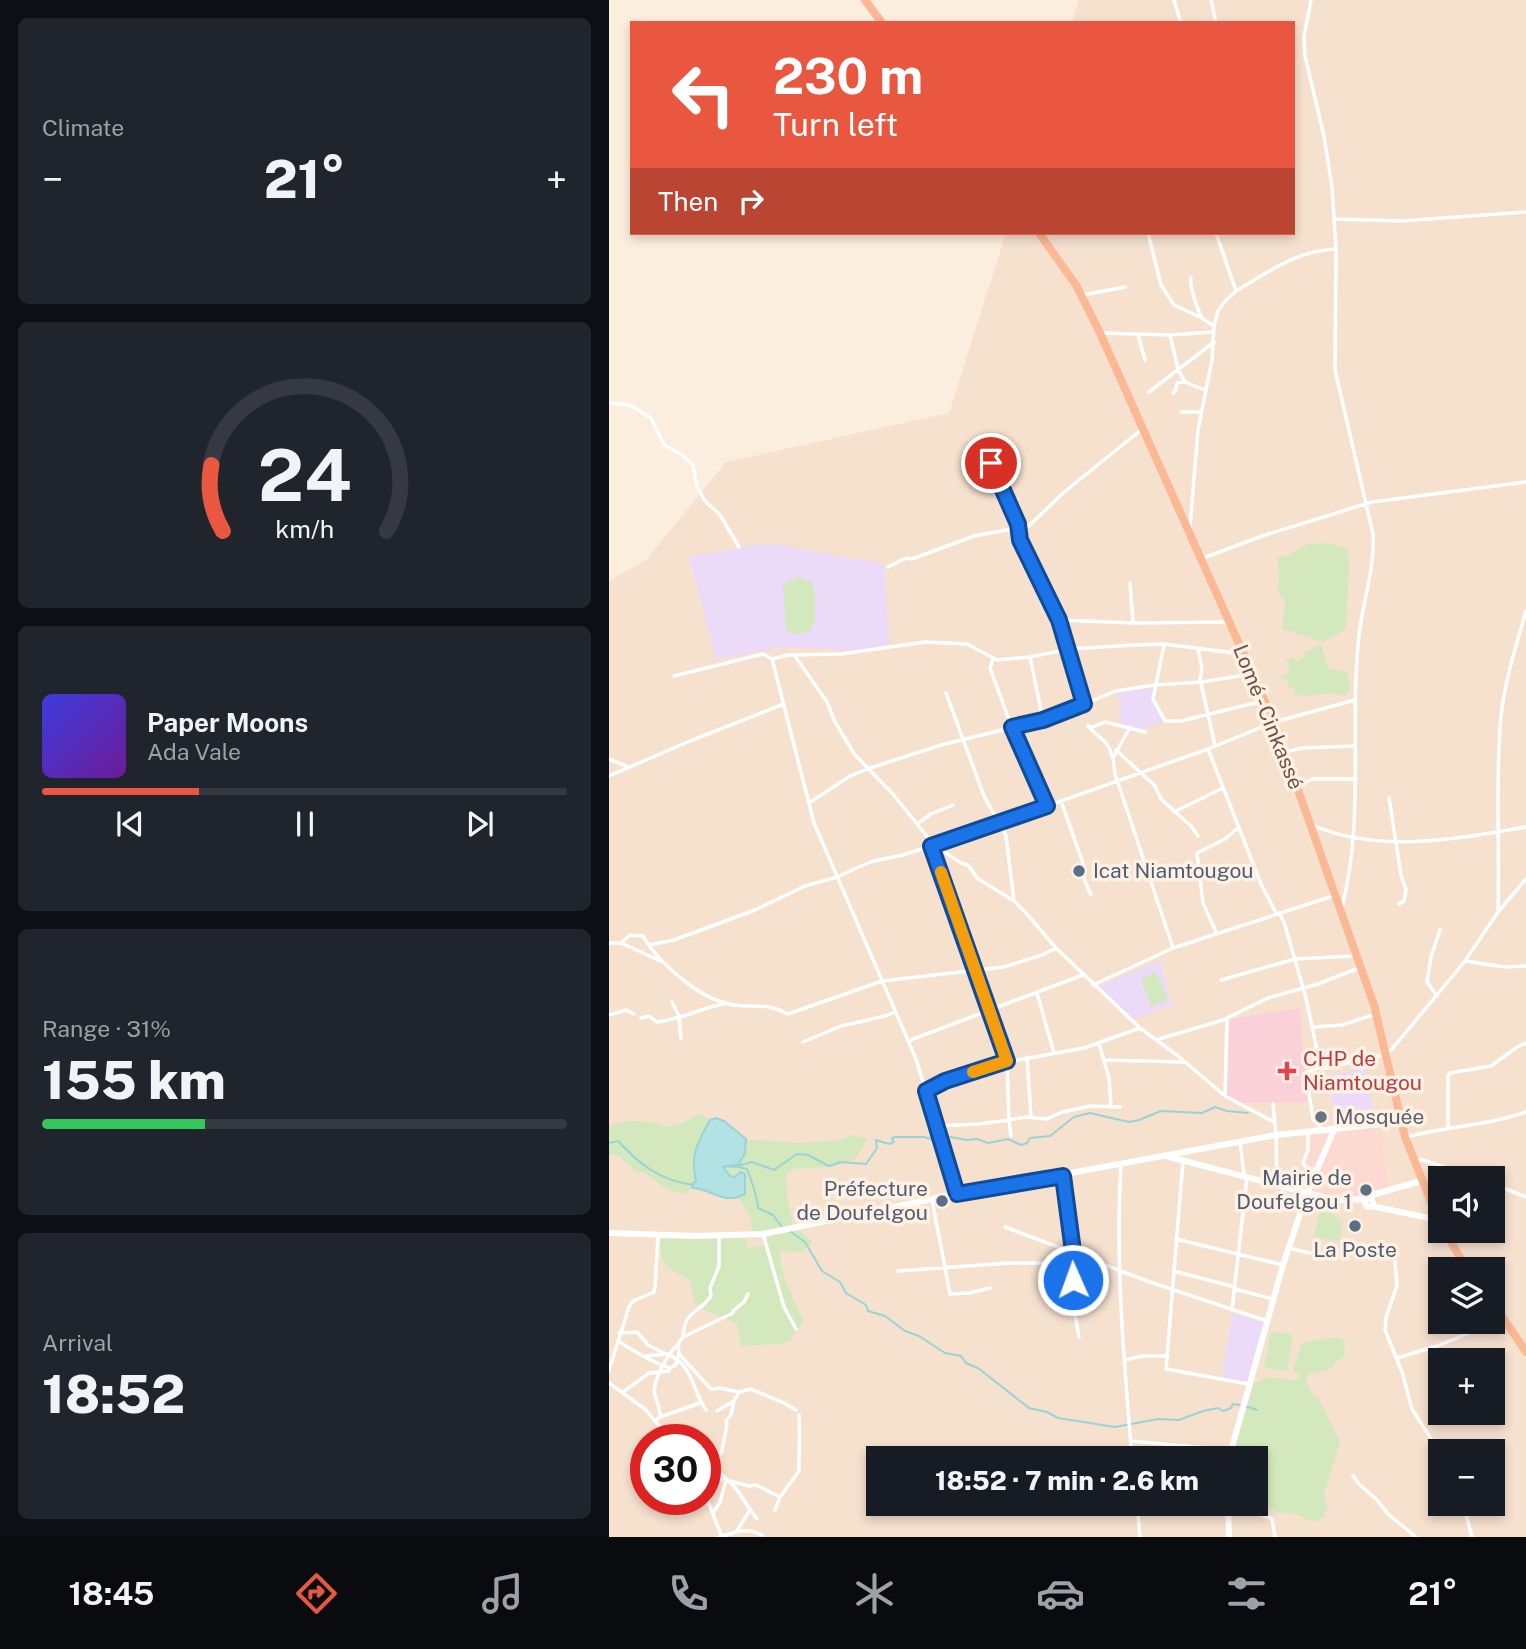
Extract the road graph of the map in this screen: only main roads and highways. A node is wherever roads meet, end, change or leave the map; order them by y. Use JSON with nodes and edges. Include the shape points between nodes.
{"nodes":[{"id":1,"x":865,"y":0,"type":"edge"},
{"id":2,"x":880,"y":21,"type":"edge"},
{"id":3,"x":1041,"y":235,"type":"edge"},
{"id":4,"x":1401,"y":1122,"type":"junction"},
{"id":5,"x":1334,"y":1130,"type":"junction"},
{"id":6,"x":1167,"y":1156,"type":"junction"},
{"id":7,"x":1421,"y":1181,"type":"junction"},
{"id":8,"x":1307,"y":1193,"type":"junction"},
{"id":9,"x":1428,"y":1197,"type":"edge"},
{"id":10,"x":1369,"y":1202,"type":"junction"},
{"id":11,"x":1428,"y":1219,"type":"edge"},
{"id":12,"x":609,"y":1233,"type":"edge"},
{"id":13,"x":1505,"y":1320,"type":"edge"},
{"id":14,"x":1526,"y":1352,"type":"edge"},
{"id":15,"x":1231,"y":1446,"type":"edge"},
{"id":16,"x":1229,"y":1516,"type":"edge"},
{"id":17,"x":1230,"y":1537,"type":"edge"}],
"edges":[{"from":1,"to":2,"type":"highway"},
{"from":3,"to":4,"type":"highway","name":"Lomé - Cinkassé","via":[[1063,264],[1100,333],[1274,722],[1377,1014]]},
{"from":4,"to":5,"type":"main road"},
{"from":4,"to":7,"type":"highway","name":"Lomé - Cinkassé"},
{"from":5,"to":6,"type":"main road","via":[[1276,1135]]},
{"from":5,"to":8,"type":"main road"},
{"from":6,"to":8,"type":"main road"},
{"from":6,"to":12,"type":"main road","via":[[763,1234]]},
{"from":7,"to":9,"type":"highway","name":"Lomé - Cinkassé"},
{"from":7,"to":10,"type":"main road","via":[[1372,1195]]},
{"from":8,"to":10,"type":"main road"},
{"from":8,"to":15,"type":"main road"},
{"from":10,"to":11,"type":"main road"},
{"from":13,"to":14,"type":"highway"},
{"from":16,"to":17,"type":"main road"}]}
